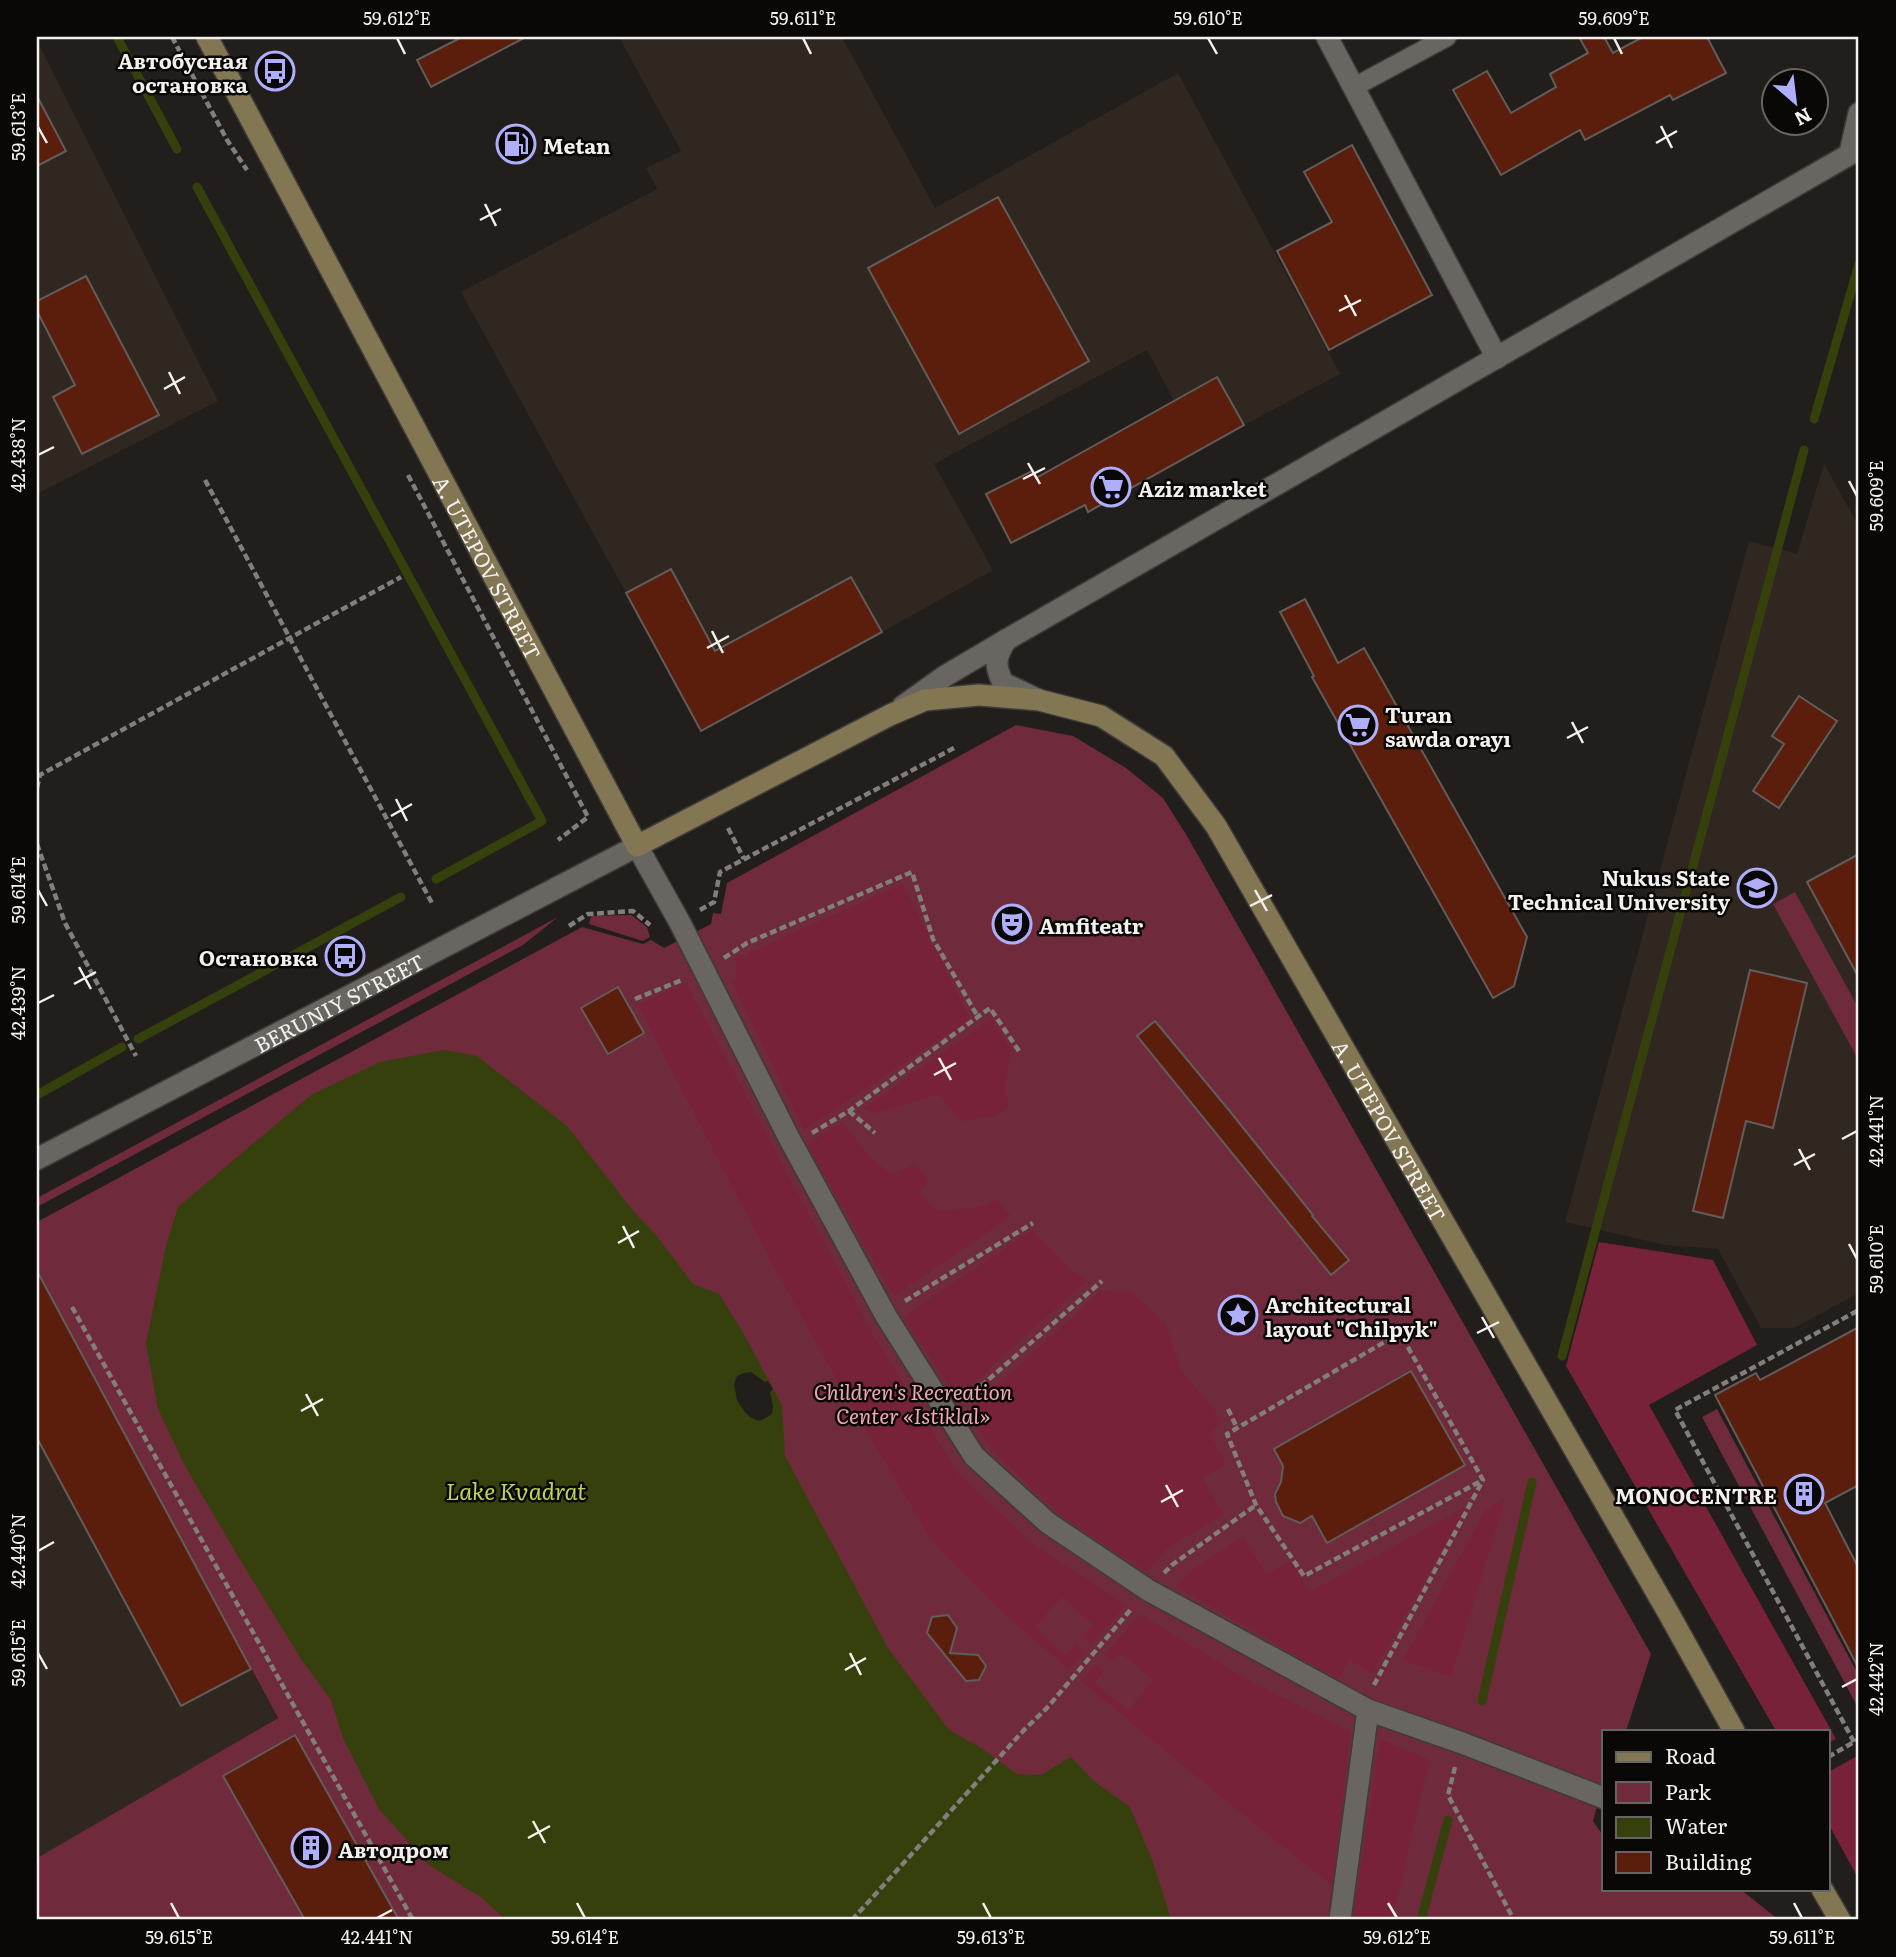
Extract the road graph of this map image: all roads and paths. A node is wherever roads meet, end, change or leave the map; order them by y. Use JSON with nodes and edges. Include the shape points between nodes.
{"nodes":[{"id":1,"x":172,"y":37,"type":"edge"},
{"id":2,"x":208,"y":37,"type":"edge"},
{"id":3,"x":1327,"y":37,"type":"edge"},
{"id":4,"x":1447,"y":37,"type":"edge"},
{"id":5,"x":1354,"y":87,"type":"junction"},
{"id":6,"x":1859,"y":113,"type":"edge"},
{"id":7,"x":1854,"y":151,"type":"edge"},
{"id":8,"x":248,"y":173,"type":"dead end"},
{"id":9,"x":1497,"y":358,"type":"junction"},
{"id":10,"x":404,"y":466,"type":"dead end"},
{"id":11,"x":205,"y":480,"type":"dead end"},
{"id":12,"x":401,"y":577,"type":"dead end"},
{"id":13,"x":290,"y":639,"type":"junction"},
{"id":14,"x":1006,"y":640,"type":"junction"},
{"id":15,"x":1039,"y":700,"type":"junction"},
{"id":16,"x":890,"y":715,"type":"junction"},
{"id":17,"x":956,"y":747,"type":"dead end"},
{"id":18,"x":37,"y":788,"type":"edge"},
{"id":19,"x":728,"y":828,"type":"dead end"},
{"id":20,"x":558,"y":840,"type":"dead end"},
{"id":21,"x":37,"y":844,"type":"edge"},
{"id":22,"x":637,"y":845,"type":"junction"},
{"id":23,"x":744,"y":859,"type":"junction"},
{"id":24,"x":714,"y":902,"type":"dead end"},
{"id":25,"x":433,"y":905,"type":"dead end"},
{"id":26,"x":569,"y":926,"type":"dead end"},
{"id":27,"x":659,"y":932,"type":"dead end"},
{"id":28,"x":704,"y":971,"type":"junction"},
{"id":29,"x":635,"y":999,"type":"dead end"},
{"id":30,"x":978,"y":1017,"type":"junction"},
{"id":31,"x":1021,"y":1054,"type":"dead end"},
{"id":32,"x":136,"y":1056,"type":"dead end"},
{"id":33,"x":849,"y":1111,"type":"junction"},
{"id":34,"x":875,"y":1133,"type":"dead end"},
{"id":35,"x":793,"y":1145,"type":"junction"},
{"id":36,"x":37,"y":1158,"type":"edge"},
{"id":37,"x":1033,"y":1223,"type":"dead end"},
{"id":38,"x":1101,"y":1281,"type":"dead end"},
{"id":39,"x":72,"y":1307,"type":"dead end"},
{"id":40,"x":1859,"y":1310,"type":"edge"},
{"id":41,"x":885,"y":1313,"type":"junction"},
{"id":42,"x":1228,"y":1409,"type":"dead end"},
{"id":43,"x":948,"y":1415,"type":"junction"},
{"id":44,"x":1237,"y":1428,"type":"junction"},
{"id":45,"x":1483,"y":1480,"type":"junction"},
{"id":46,"x":1256,"y":1505,"type":"junction"},
{"id":47,"x":1148,"y":1590,"type":"junction"},
{"id":48,"x":1368,"y":1710,"type":"junction"},
{"id":49,"x":1733,"y":1730,"type":"edge"},
{"id":50,"x":1857,"y":1741,"type":"edge"},
{"id":51,"x":1462,"y":1743,"type":"junction"},
{"id":52,"x":1829,"y":1756,"type":"edge"},
{"id":53,"x":1602,"y":1797,"type":"edge"},
{"id":54,"x":1823,"y":1890,"type":"edge"},
{"id":55,"x":413,"y":1920,"type":"edge"},
{"id":56,"x":852,"y":1920,"type":"edge"},
{"id":57,"x":1340,"y":1920,"type":"edge"},
{"id":58,"x":1514,"y":1920,"type":"edge"},
{"id":59,"x":1840,"y":1920,"type":"edge"}],
"edges":[{"from":1,"to":8,"type":"path"},
{"from":2,"to":22,"type":"main road","name":"A. UTEPOV STREET"},
{"from":3,"to":5,"type":"street"},
{"from":4,"to":5,"type":"lane"},
{"from":5,"to":9,"type":"street"},
{"from":6,"to":7,"type":"street"},
{"from":7,"to":9,"type":"street"},
{"from":9,"to":14,"type":"street"},
{"from":10,"to":20,"type":"path","via":[[588,817]]},
{"from":11,"to":13,"type":"path"},
{"from":12,"to":13,"type":"path"},
{"from":13,"to":18,"type":"path","via":[[40,775]]},
{"from":13,"to":25,"type":"path"},
{"from":14,"to":15,"type":"street","via":[[996,668],[1003,683]]},
{"from":14,"to":16,"type":"street"},
{"from":15,"to":16,"type":"main road","name":"A. UTEPOV STREET","via":[[979,695],[925,700]]},
{"from":15,"to":49,"type":"main road","name":"A. UTEPOV STREET","via":[[1101,716],[1164,756],[1216,826]]},
{"from":16,"to":22,"type":"main road"},
{"from":17,"to":23,"type":"path"},
{"from":19,"to":23,"type":"path"},
{"from":21,"to":32,"type":"path","via":[[65,923]]},
{"from":22,"to":28,"type":"street"},
{"from":22,"to":36,"type":"street","name":"BERUNIY STREET"},
{"from":23,"to":24,"type":"path","via":[[720,872]]},
{"from":26,"to":27,"type":"path","via":[[588,915],[634,911]]},
{"from":28,"to":29,"type":"path"},
{"from":28,"to":30,"type":"path","via":[[747,943],[912,872],[933,939]]},
{"from":28,"to":35,"type":"street"},
{"from":30,"to":31,"type":"path","via":[[990,1008]]},
{"from":30,"to":33,"type":"path"},
{"from":33,"to":34,"type":"path"},
{"from":33,"to":35,"type":"path"},
{"from":35,"to":41,"type":"street"},
{"from":37,"to":41,"type":"path"},
{"from":38,"to":43,"type":"path"},
{"from":39,"to":55,"type":"path"},
{"from":40,"to":50,"type":"path","via":[[1675,1410]]},
{"from":41,"to":43,"type":"street"},
{"from":42,"to":44,"type":"path"},
{"from":43,"to":47,"type":"street","via":[[974,1456],[1048,1523]]},
{"from":44,"to":45,"type":"path","via":[[1400,1333]]},
{"from":44,"to":46,"type":"path","via":[[1227,1434]]},
{"from":45,"to":46,"type":"path","via":[[1304,1576]]},
{"from":45,"to":48,"type":"path","via":[[1375,1682]]},
{"from":46,"to":47,"type":"path","via":[[1172,1565]]},
{"from":47,"to":48,"type":"street"},
{"from":47,"to":56,"type":"path","via":[[1046,1709]]},
{"from":48,"to":51,"type":"street"},
{"from":48,"to":57,"type":"street"},
{"from":50,"to":52,"type":"path"},
{"from":51,"to":53,"type":"street"},
{"from":51,"to":58,"type":"path","via":[[1448,1795]]},
{"from":54,"to":59,"type":"main road"}]}
